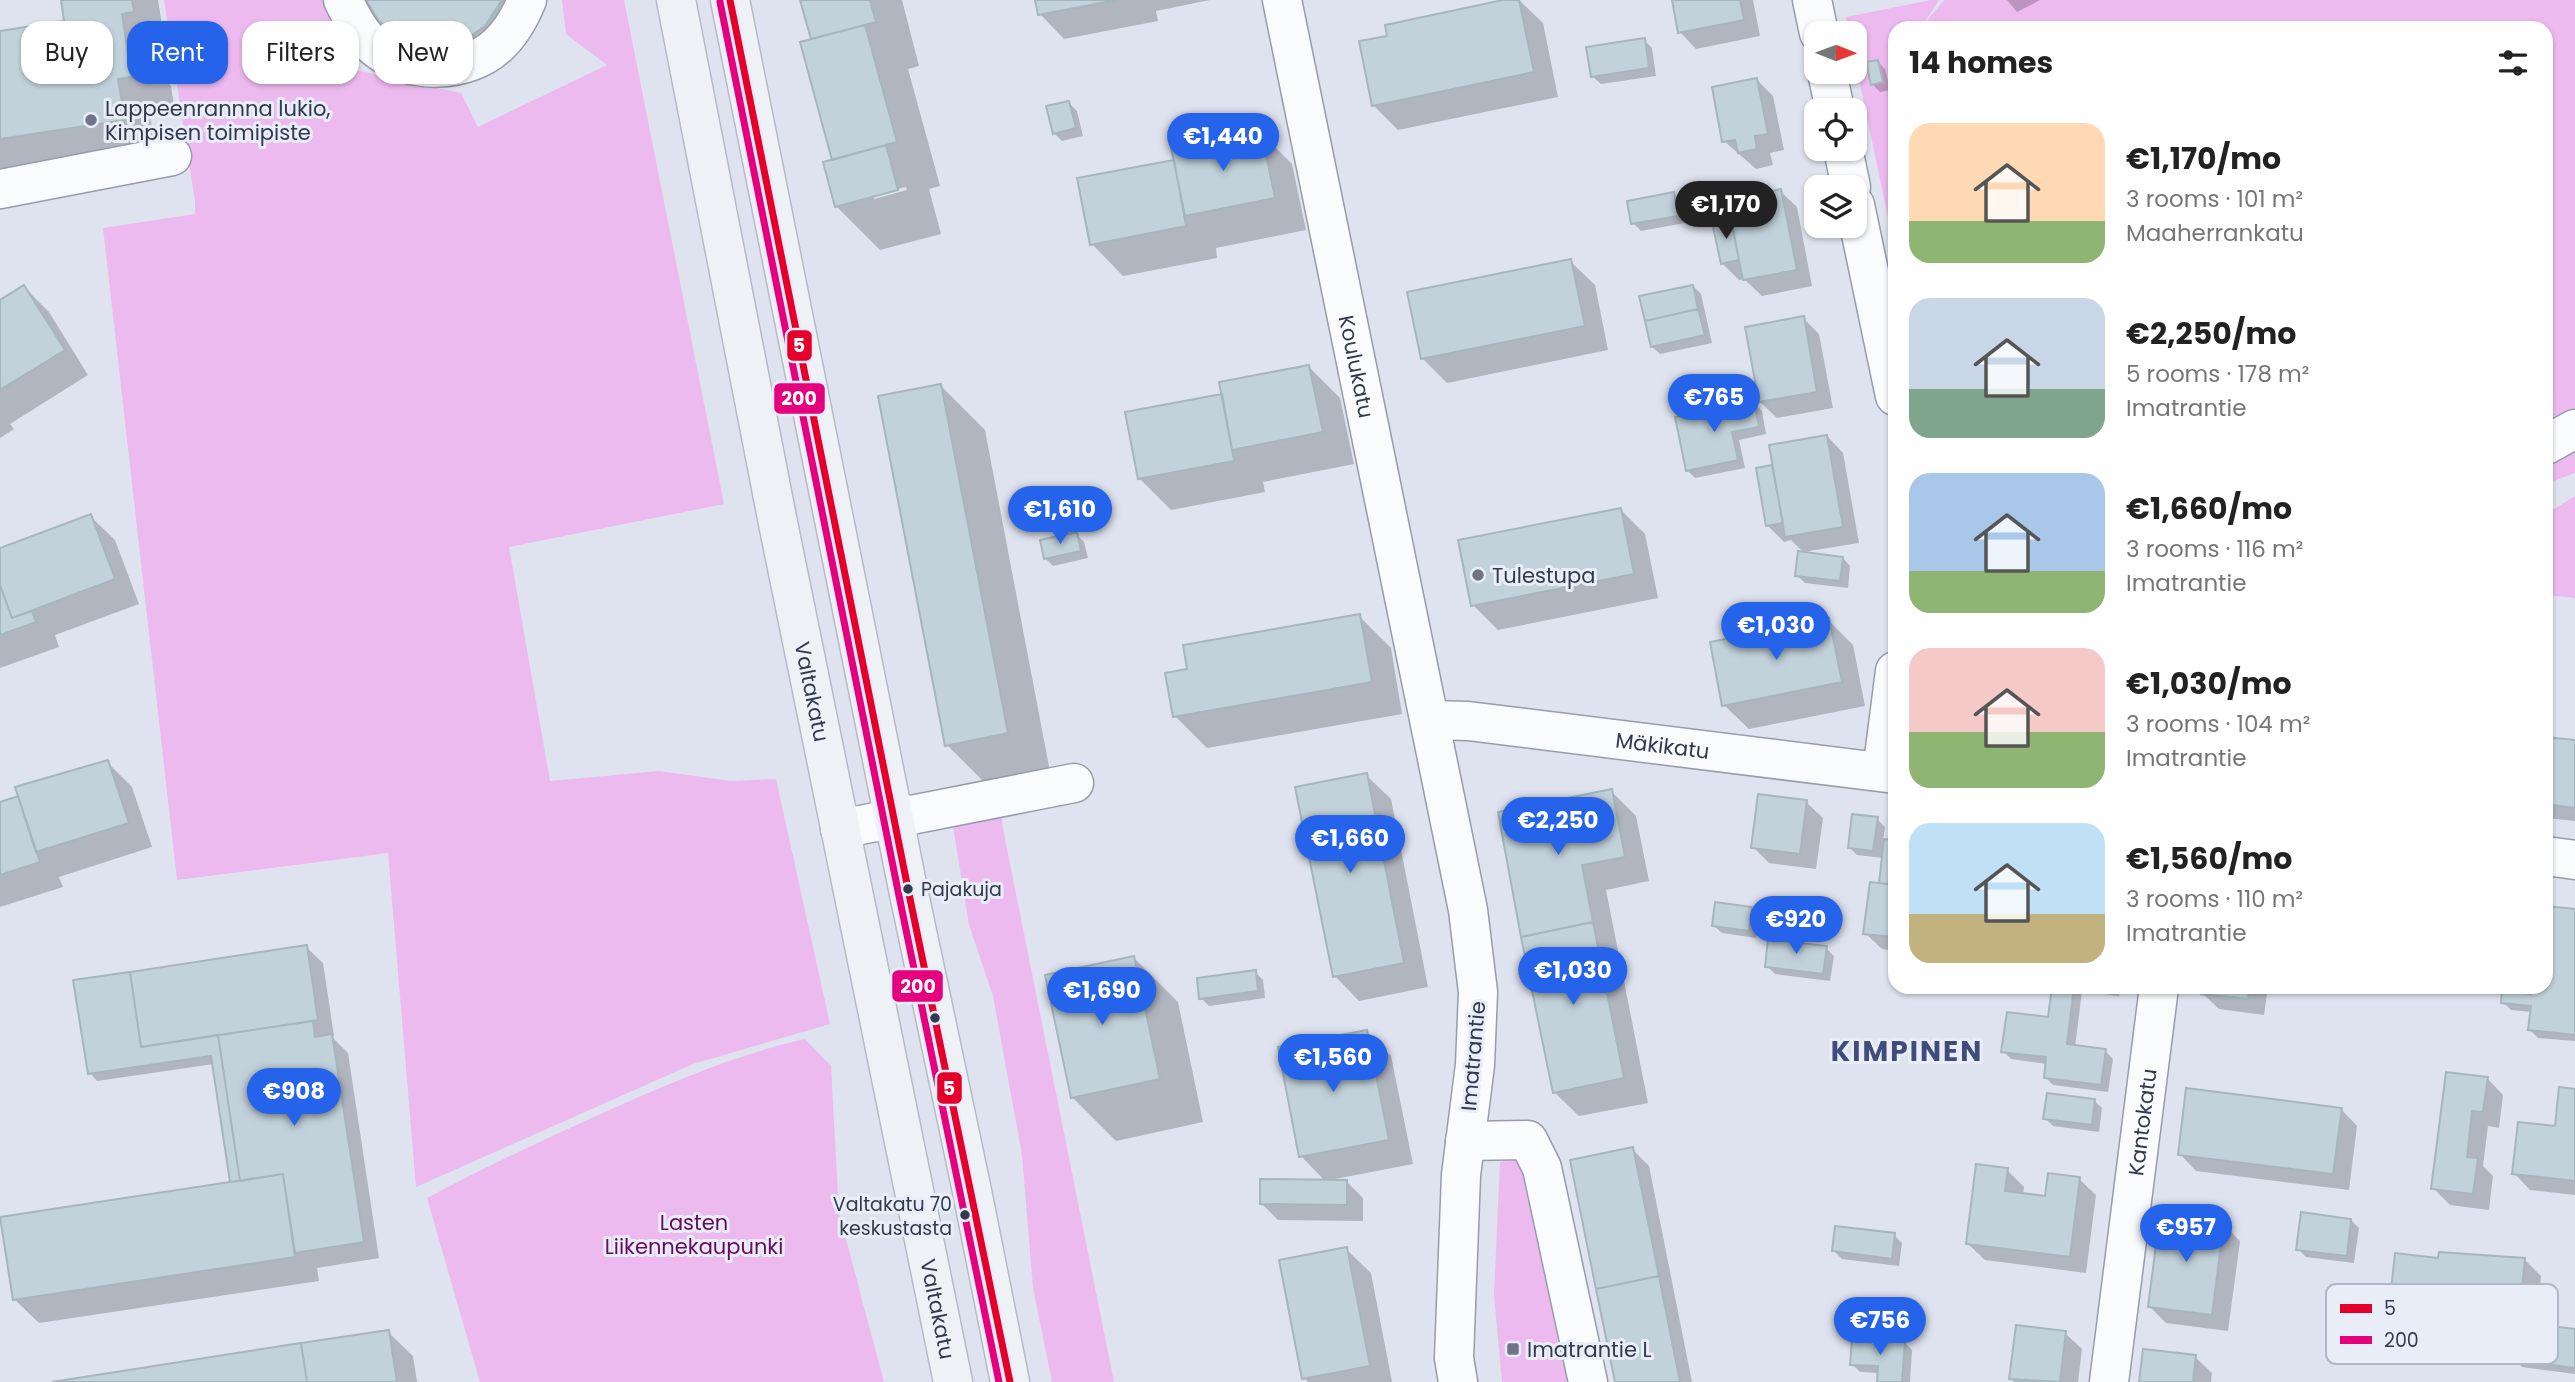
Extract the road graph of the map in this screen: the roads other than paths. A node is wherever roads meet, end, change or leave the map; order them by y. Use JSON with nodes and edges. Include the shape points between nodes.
{"nodes":[{"id":1,"x":343,"y":0,"type":"edge"},
{"id":2,"x":527,"y":0,"type":"edge"},
{"id":3,"x":676,"y":0,"type":"edge"},
{"id":4,"x":730,"y":0,"type":"edge"},
{"id":5,"x":1282,"y":0,"type":"edge"},
{"id":6,"x":1812,"y":0,"type":"edge"},
{"id":7,"x":1816,"y":21,"type":"edge"},
{"id":8,"x":172,"y":156,"type":"dead end"},
{"id":9,"x":0,"y":189,"type":"edge"},
{"id":10,"x":1862,"y":238,"type":"edge"},
{"id":11,"x":1888,"y":363,"type":"edge"},
{"id":12,"x":2575,"y":429,"type":"edge"},
{"id":13,"x":2553,"y":441,"type":"edge"},
{"id":14,"x":1431,"y":727,"type":"junction"},
{"id":15,"x":1888,"y":773,"type":"edge"},
{"id":16,"x":1074,"y":783,"type":"dead end"},
{"id":17,"x":893,"y":819,"type":"junction"},
{"id":18,"x":840,"y":829,"type":"junction"},
{"id":19,"x":2553,"y":857,"type":"edge"},
{"id":20,"x":2575,"y":860,"type":"edge"},
{"id":21,"x":2158,"y":994,"type":"edge"},
{"id":22,"x":1465,"y":1141,"type":"junction"},
{"id":23,"x":953,"y":1382,"type":"edge"},
{"id":24,"x":1010,"y":1382,"type":"edge"},
{"id":25,"x":1458,"y":1382,"type":"edge"},
{"id":26,"x":1588,"y":1382,"type":"edge"},
{"id":27,"x":2109,"y":1382,"type":"edge"}],
"edges":[{"from":1,"to":2,"type":"street","via":[[356,26],[378,49],[407,64],[438,68],[470,62],[497,46],[518,22]]},
{"from":3,"to":18,"type":"main road","name":"Valtakatu"},
{"from":4,"to":17,"type":"main road"},
{"from":5,"to":14,"type":"street","name":"Koulukatu"},
{"from":6,"to":7,"type":"street"},
{"from":8,"to":9,"type":"street"},
{"from":10,"to":11,"type":"street"},
{"from":12,"to":13,"type":"street"},
{"from":14,"to":15,"type":"street","name":"Mäkikatu","via":[[1468,721]]},
{"from":14,"to":22,"type":"street","name":"Imatrantie","via":[[1468,909],[1478,992]]},
{"from":16,"to":17,"type":"street"},
{"from":17,"to":18,"type":"street"},
{"from":17,"to":24,"type":"main road"},
{"from":18,"to":23,"type":"main road","name":"Valtakatu"},
{"from":19,"to":20,"type":"street"},
{"from":21,"to":27,"type":"street","name":"Kantokatu"},
{"from":22,"to":25,"type":"street","name":"Imatrantie","via":[[1454,1357]]},
{"from":22,"to":26,"type":"street","via":[[1528,1140],[1542,1168]]}]}
